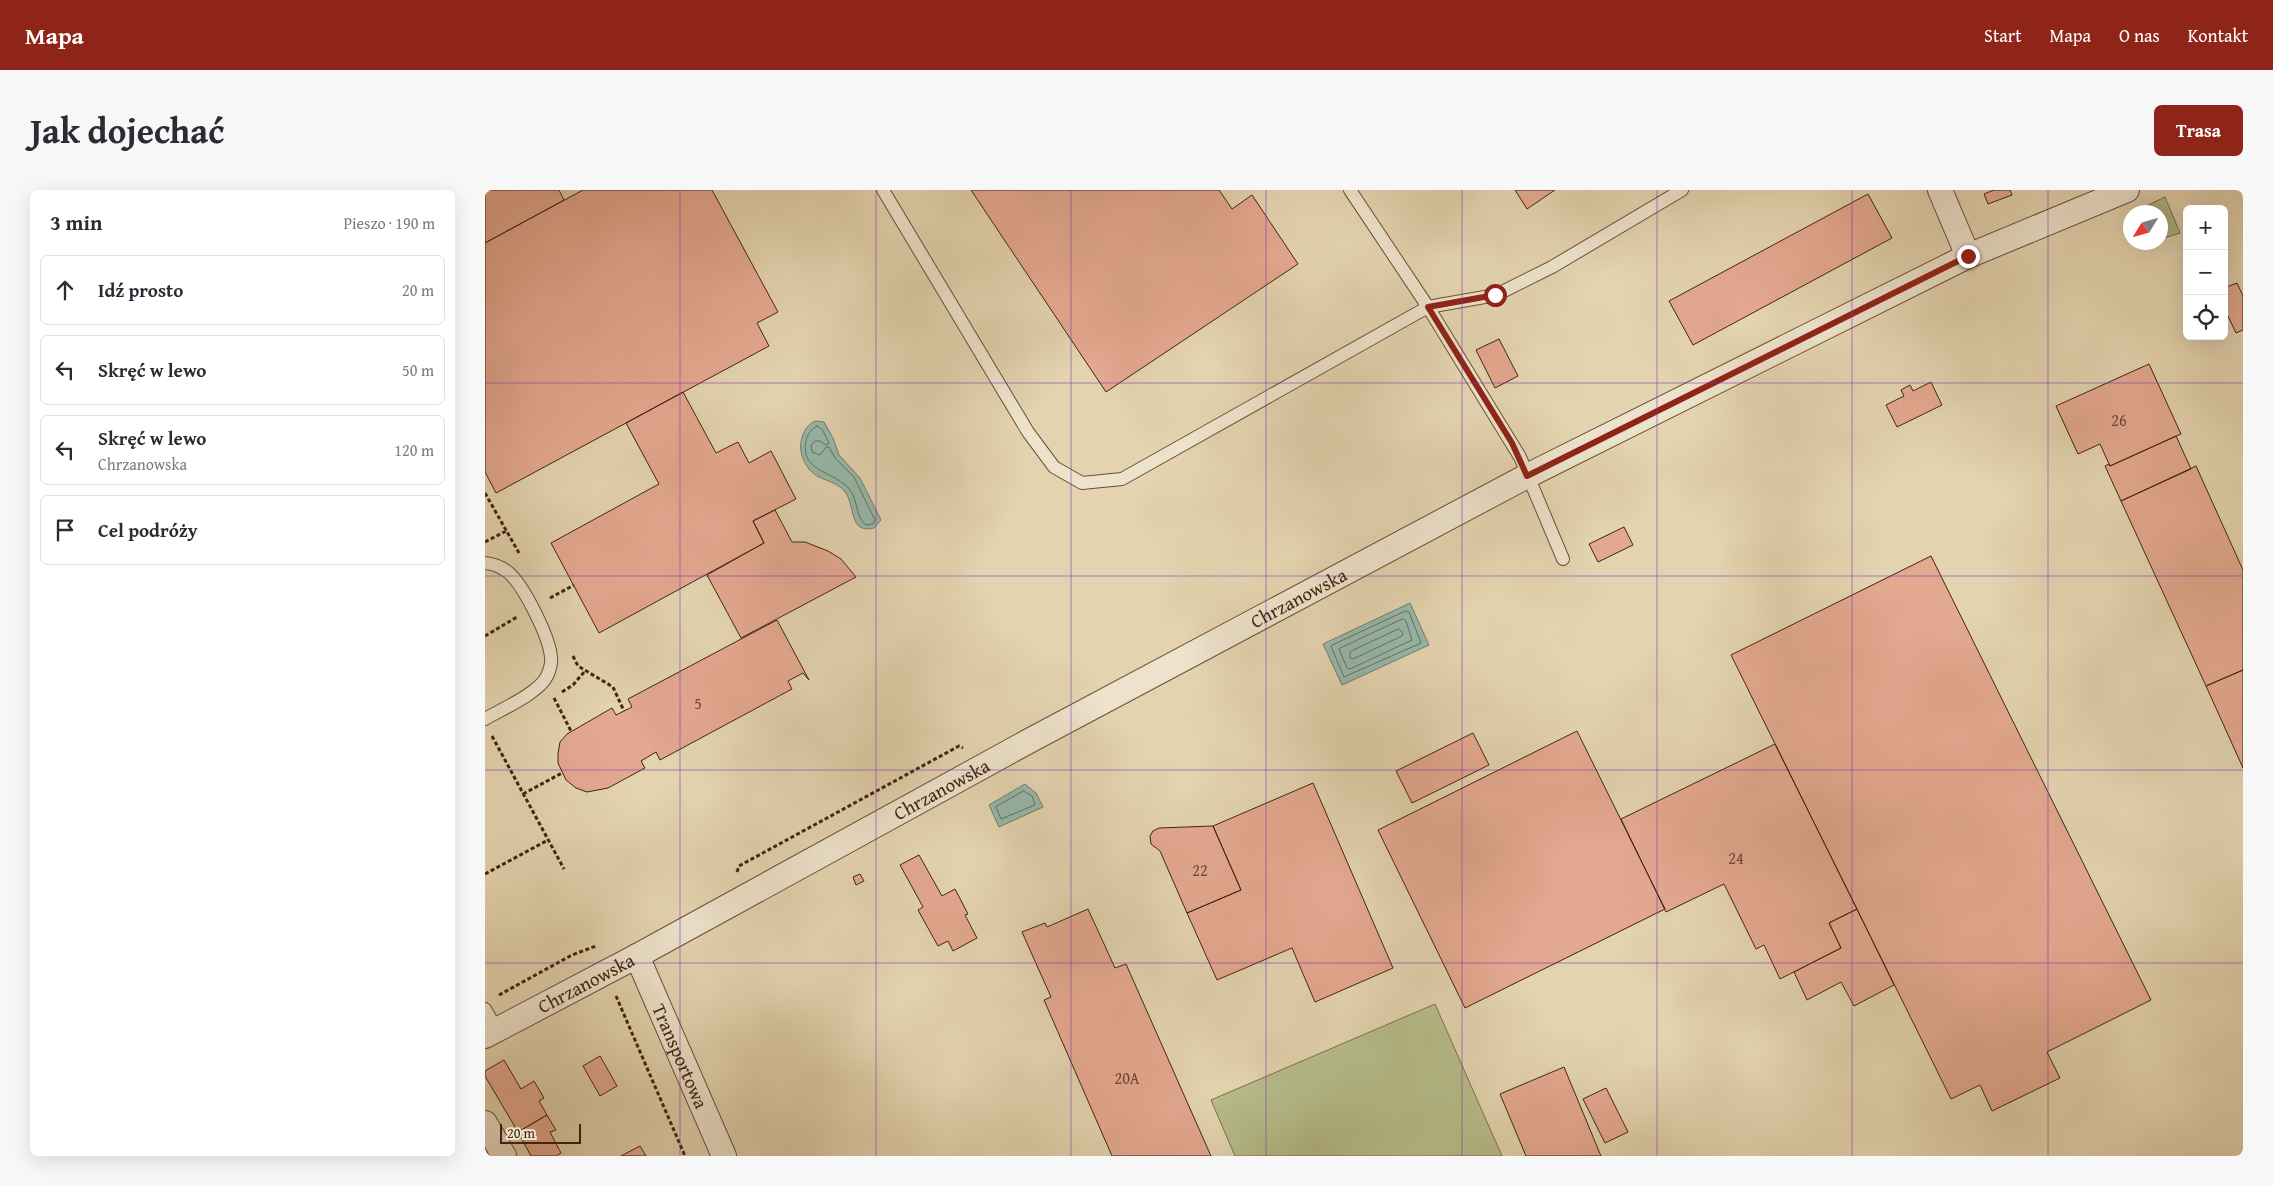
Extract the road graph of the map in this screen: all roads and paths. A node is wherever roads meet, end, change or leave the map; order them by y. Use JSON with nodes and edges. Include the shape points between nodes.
{"nodes":[{"id":1,"x":883,"y":190,"type":"edge"},
{"id":2,"x":1350,"y":190,"type":"edge"},
{"id":3,"x":1682,"y":190,"type":"edge"},
{"id":4,"x":1939,"y":190,"type":"edge"},
{"id":5,"x":2127,"y":190,"type":"edge"},
{"id":6,"x":1968,"y":256,"type":"junction"},
{"id":7,"x":1428,"y":307,"type":"junction"},
{"id":8,"x":1527,"y":476,"type":"junction"},
{"id":9,"x":485,"y":492,"type":"edge"},
{"id":10,"x":485,"y":542,"type":"edge"},
{"id":11,"x":1563,"y":559,"type":"dead end"},
{"id":12,"x":485,"y":563,"type":"edge"},
{"id":13,"x":554,"y":698,"type":"dead end"},
{"id":14,"x":487,"y":724,"type":"edge"},
{"id":15,"x":571,"y":731,"type":"dead end"},
{"id":16,"x":562,"y":773,"type":"dead end"},
{"id":17,"x":523,"y":794,"type":"junction"},
{"id":18,"x":548,"y":840,"type":"junction"},
{"id":19,"x":564,"y":869,"type":"dead end"},
{"id":20,"x":485,"y":874,"type":"edge"},
{"id":21,"x":637,"y":956,"type":"junction"},
{"id":22,"x":606,"y":973,"type":"junction"},
{"id":23,"x":485,"y":1009,"type":"edge"},
{"id":24,"x":491,"y":1033,"type":"edge"},
{"id":25,"x":485,"y":1123,"type":"edge"},
{"id":26,"x":504,"y":1156,"type":"edge"},
{"id":27,"x":685,"y":1156,"type":"edge"},
{"id":28,"x":724,"y":1156,"type":"edge"}],
"edges":[{"from":1,"to":7,"type":"lane","via":[[1028,432],[1053,467],[1082,483],[1122,479]]},
{"from":2,"to":7,"type":"lane"},
{"from":3,"to":7,"type":"lane","via":[[1552,267],[1495,295]]},
{"from":4,"to":6,"type":"street"},
{"from":5,"to":6,"type":"street","name":"Chrzanowska"},
{"from":6,"to":8,"type":"street","name":"Chrzanowska"},
{"from":7,"to":8,"type":"lane","via":[[1512,443]]},
{"from":8,"to":11,"type":"lane"},
{"from":8,"to":21,"type":"street","name":"Chrzanowska","via":[[1029,741]]},
{"from":9,"to":10,"type":"path","via":[[506,530]]},
{"from":12,"to":14,"type":"lane","via":[[497,565],[519,586],[543,628],[551,658],[542,685]]},
{"from":13,"to":15,"type":"path"},
{"from":14,"to":17,"type":"path"},
{"from":16,"to":17,"type":"path"},
{"from":17,"to":18,"type":"path"},
{"from":18,"to":19,"type":"path"},
{"from":18,"to":20,"type":"path"},
{"from":21,"to":22,"type":"street","name":"Chrzanowska"},
{"from":21,"to":28,"type":"street","name":"Transportowa"},
{"from":22,"to":24,"type":"street","name":"Chrzanowska"},
{"from":22,"to":27,"type":"path"},
{"from":23,"to":24,"type":"lane"},
{"from":25,"to":26,"type":"street"}]}
